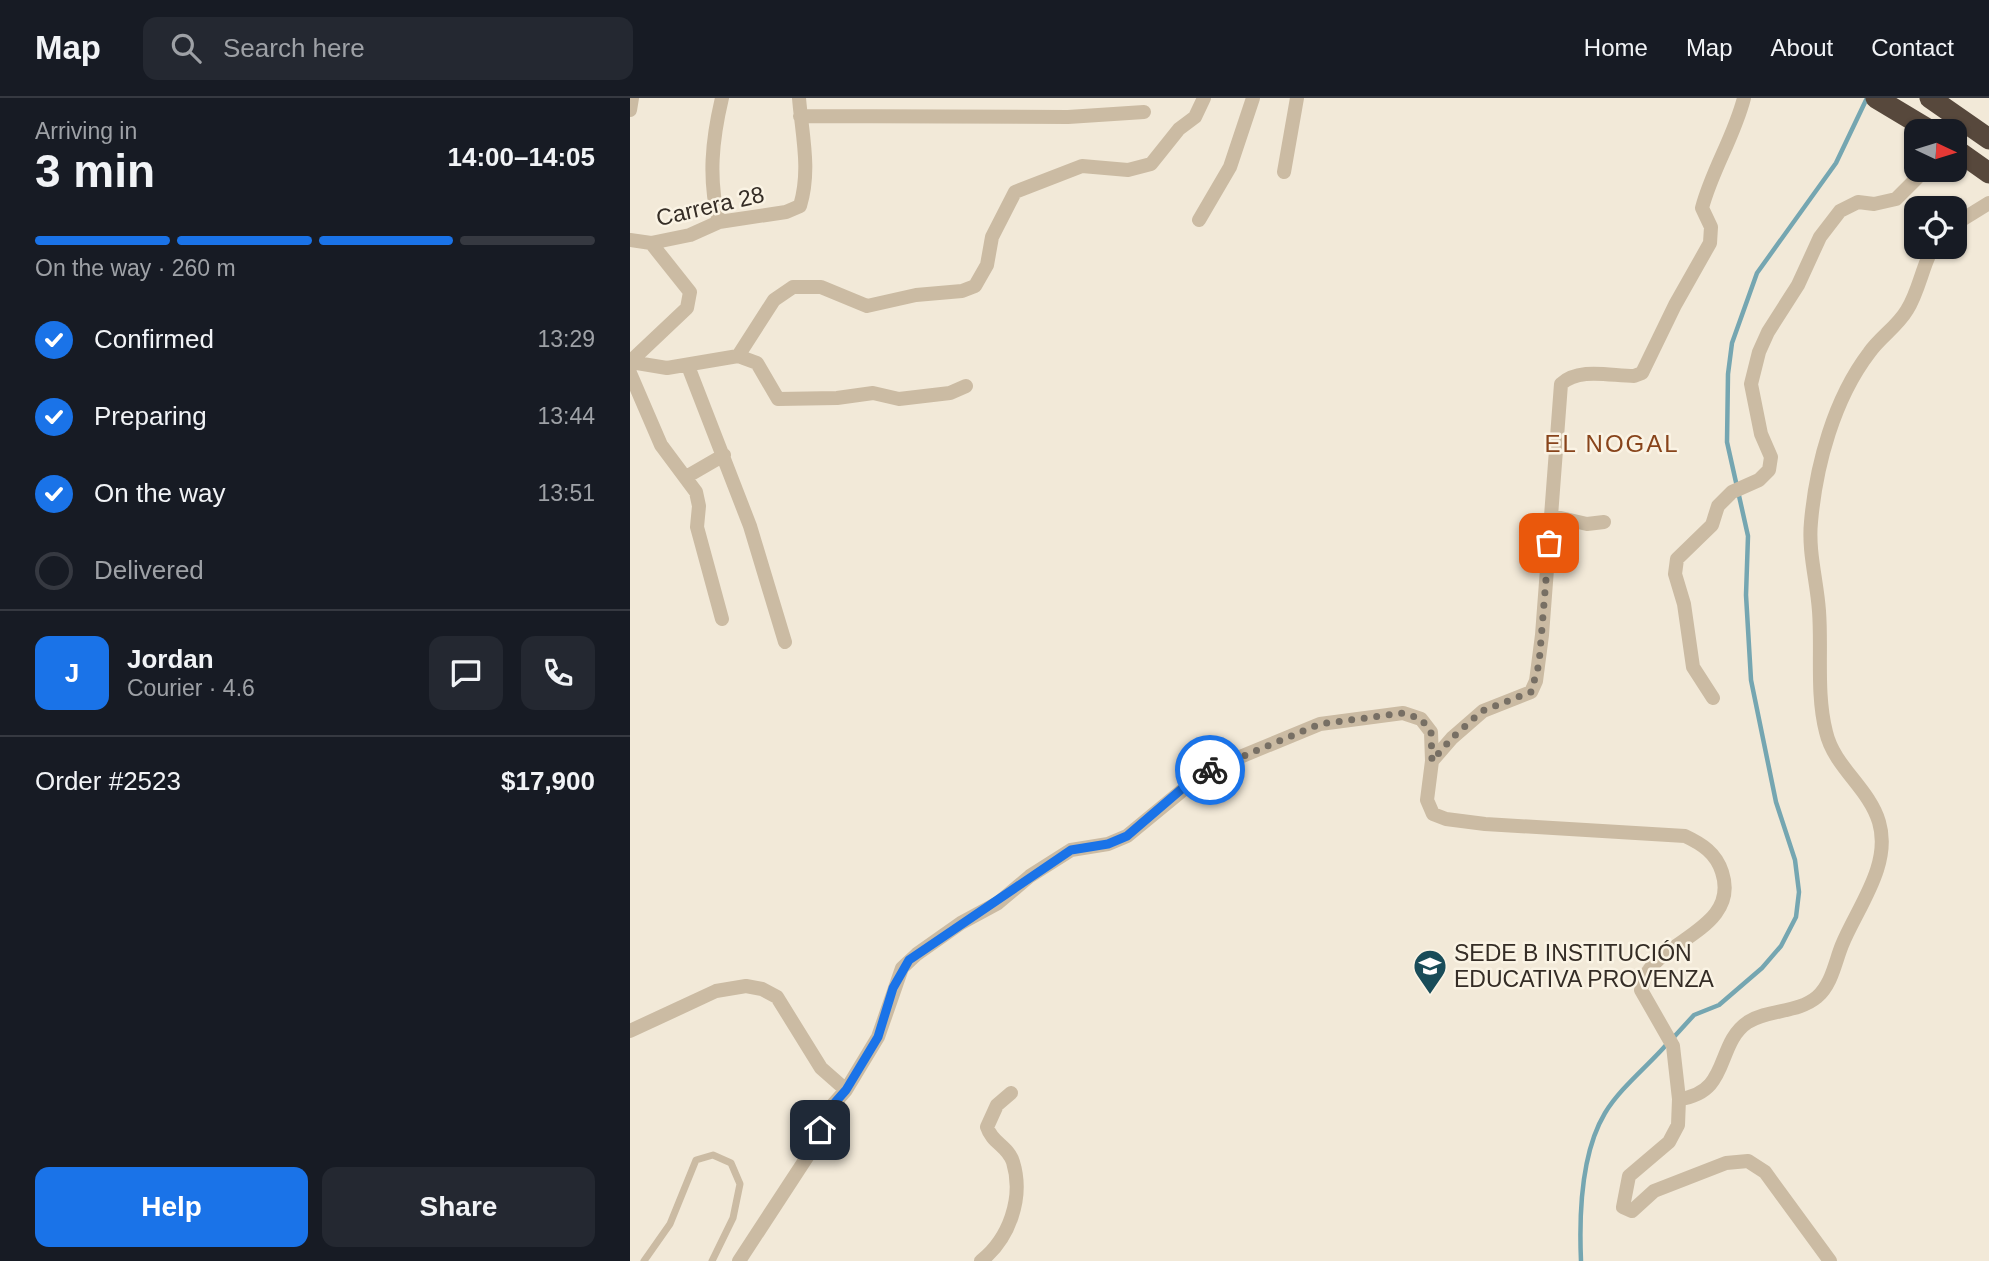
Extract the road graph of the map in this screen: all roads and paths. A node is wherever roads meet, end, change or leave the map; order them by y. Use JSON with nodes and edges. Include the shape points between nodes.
{"nodes":[{"id":1,"x":632,"y":98,"type":"edge"},
{"id":2,"x":722,"y":98,"type":"edge"},
{"id":3,"x":799,"y":98,"type":"edge"},
{"id":4,"x":1204,"y":98,"type":"edge"},
{"id":5,"x":1253,"y":98,"type":"edge"},
{"id":6,"x":1297,"y":98,"type":"edge"},
{"id":7,"x":1744,"y":98,"type":"edge"},
{"id":8,"x":1876,"y":98,"type":"edge"},
{"id":9,"x":1930,"y":98,"type":"edge"},
{"id":10,"x":630,"y":110,"type":"edge"},
{"id":11,"x":1144,"y":112,"type":"dead end"},
{"id":12,"x":800,"y":116,"type":"junction"},
{"id":13,"x":1911,"y":119,"type":"edge"},
{"id":14,"x":1989,"y":139,"type":"edge"},
{"id":15,"x":1967,"y":157,"type":"edge"},
{"id":16,"x":1284,"y":172,"type":"dead end"},
{"id":17,"x":1989,"y":173,"type":"edge"},
{"id":18,"x":1913,"y":182,"type":"edge"},
{"id":19,"x":1989,"y":203,"type":"edge"},
{"id":20,"x":1967,"y":217,"type":"edge"},
{"id":21,"x":1199,"y":220,"type":"dead end"},
{"id":22,"x":719,"y":222,"type":"junction"},
{"id":23,"x":630,"y":240,"type":"edge"},
{"id":24,"x":651,"y":243,"type":"junction"},
{"id":25,"x":1928,"y":259,"type":"edge"},
{"id":26,"x":738,"y":356,"type":"junction"},
{"id":27,"x":630,"y":362,"type":"edge"},
{"id":28,"x":688,"y":366,"type":"junction"},
{"id":29,"x":630,"y":373,"type":"edge"},
{"id":30,"x":966,"y":386,"type":"dead end"},
{"id":31,"x":724,"y":455,"type":"junction"},
{"id":32,"x":686,"y":477,"type":"junction"},
{"id":33,"x":1552,"y":516,"type":"junction"},
{"id":34,"x":1604,"y":522,"type":"dead end"},
{"id":35,"x":722,"y":619,"type":"dead end"},
{"id":36,"x":785,"y":642,"type":"dead end"},
{"id":37,"x":1713,"y":698,"type":"dead end"},
{"id":38,"x":1432,"y":761,"type":"junction"},
{"id":39,"x":630,"y":1031,"type":"edge"},
{"id":40,"x":846,"y":1090,"type":"junction"},
{"id":41,"x":1012,"y":1093,"type":"dead end"},
{"id":42,"x":1679,"y":1100,"type":"junction"},
{"id":43,"x":644,"y":1261,"type":"edge"},
{"id":44,"x":712,"y":1261,"type":"edge"},
{"id":45,"x":739,"y":1261,"type":"edge"},
{"id":46,"x":981,"y":1261,"type":"edge"},
{"id":47,"x":1830,"y":1261,"type":"edge"}],
"edges":[{"from":1,"to":10,"type":"street"},
{"from":2,"to":22,"type":"street","via":[[711,171]]},
{"from":3,"to":12,"type":"street"},
{"from":4,"to":26,"type":"street","via":[[1195,117],[1151,164],[1128,170],[1082,166],[1015,192],[992,237],[987,265],[975,286],[874,306],[821,287],[793,287],[774,300]]},
{"from":5,"to":21,"type":"street","via":[[1230,167]]},
{"from":6,"to":16,"type":"street"},
{"from":7,"to":33,"type":"street","via":[[1702,208],[1711,227],[1710,243],[1642,373],[1581,375],[1561,384]]},
{"from":8,"to":13,"type":"highway"},
{"from":9,"to":14,"type":"highway"},
{"from":11,"to":12,"type":"street","via":[[1068,117]]},
{"from":12,"to":22,"type":"street","name":"Carrera 28","via":[[806,170],[800,206]]},
{"from":15,"to":17,"type":"highway"},
{"from":18,"to":37,"type":"street","via":[[1896,199],[1858,202],[1840,211],[1820,237],[1759,352],[1751,384],[1771,457],[1769,470],[1732,492],[1718,506],[1712,525],[1677,559],[1675,574],[1693,667]]},
{"from":19,"to":20,"type":"street"},
{"from":22,"to":24,"type":"street","name":"Carrera 28"},
{"from":23,"to":24,"type":"street","name":"Carrera 28"},
{"from":24,"to":27,"type":"street","via":[[690,292],[690,301]]},
{"from":25,"to":42,"type":"street","via":[[1909,308],[1854,376],[1820,466],[1811,523],[1823,722],[1831,748],[1880,824],[1879,856],[1868,897],[1817,998],[1745,1024],[1729,1044],[1714,1080],[1696,1097]]},
{"from":26,"to":28,"type":"street"},
{"from":26,"to":30,"type":"street","via":[[757,363],[778,399],[873,393],[899,399],[950,393]]},
{"from":27,"to":28,"type":"street"},
{"from":28,"to":31,"type":"street"},
{"from":29,"to":32,"type":"street","via":[[661,445]]},
{"from":31,"to":32,"type":"street"},
{"from":31,"to":36,"type":"street"},
{"from":32,"to":35,"type":"street","via":[[696,492],[697,527]]},
{"from":33,"to":34,"type":"street","via":[[1587,524]]},
{"from":33,"to":38,"type":"street","via":[[1539,664],[1531,692],[1482,711]]},
{"from":38,"to":40,"type":"street","via":[[1431,732],[1421,719],[1403,713],[1320,724],[1206,771],[1127,836],[1071,850],[909,960],[893,988],[878,1037]]},
{"from":38,"to":42,"type":"street","via":[[1427,800],[1433,814],[1446,819],[1685,836],[1703,845],[1719,862],[1725,883],[1714,917],[1649,969],[1641,990],[1673,1046]]},
{"from":39,"to":40,"type":"street","via":[[716,991],[746,986],[762,989],[777,997],[821,1068]]},
{"from":40,"to":45,"type":"street","via":[[831,1107],[809,1154]]},
{"from":41,"to":46,"type":"street","via":[[998,1105],[988,1127],[993,1141],[1006,1149],[1013,1163],[1013,1210],[1009,1230]]},
{"from":42,"to":47,"type":"street","via":[[1678,1125],[1669,1142],[1629,1177],[1623,1207],[1632,1211],[1654,1191],[1726,1163],[1748,1161],[1765,1172]]},
{"from":43,"to":44,"type":"lane","via":[[670,1224],[696,1160],[713,1155],[730,1163],[740,1184],[733,1218]]}]}
